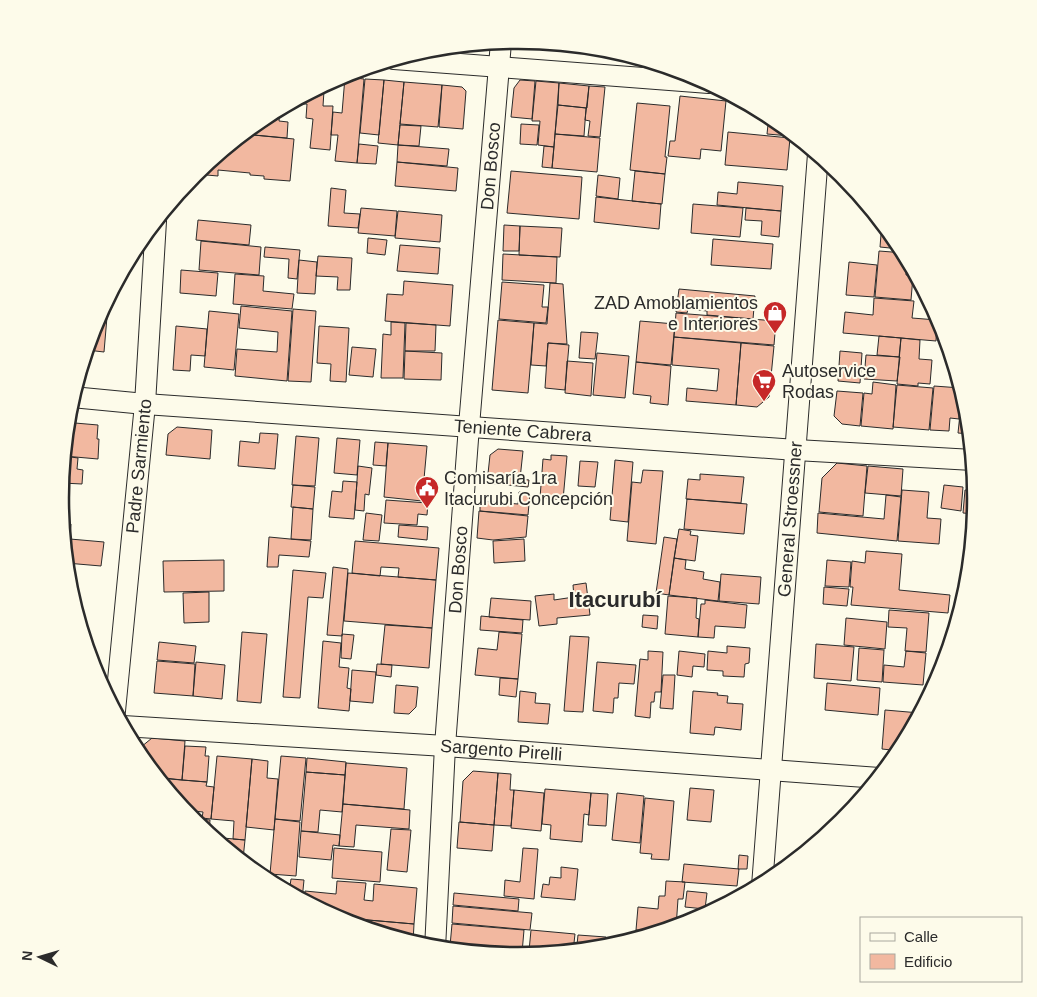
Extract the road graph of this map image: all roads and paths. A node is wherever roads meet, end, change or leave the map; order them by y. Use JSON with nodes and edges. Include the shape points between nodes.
{"nodes":[{"id":1,"x":501,"y":50,"type":"edge"},
{"id":2,"x":413,"y":61,"type":"edge"},
{"id":3,"x":500,"y":68,"type":"junction"},
{"id":4,"x":686,"y":81,"type":"edge"},
{"id":5,"x":817,"y":162,"type":"edge"},
{"id":6,"x":155,"y":235,"type":"edge"},
{"id":7,"x":80,"y":398,"type":"edge"},
{"id":8,"x":145,"y":404,"type":"junction"},
{"id":9,"x":469,"y":426,"type":"junction"},
{"id":10,"x":796,"y":450,"type":"junction"},
{"id":11,"x":966,"y":460,"type":"edge"},
{"id":12,"x":116,"y":699,"type":"edge"},
{"id":13,"x":131,"y":727,"type":"edge"},
{"id":14,"x":445,"y":746,"type":"junction"},
{"id":15,"x":770,"y":769,"type":"junction"},
{"id":16,"x":871,"y":777,"type":"edge"},
{"id":17,"x":763,"y":875,"type":"edge"},
{"id":18,"x":435,"y":941,"type":"edge"}],
"edges":[{"from":1,"to":3,"type":"street","name":"Don Bosco"},
{"from":2,"to":3,"type":"street"},
{"from":3,"to":4,"type":"street"},
{"from":3,"to":9,"type":"street","name":"Don Bosco"},
{"from":5,"to":10,"type":"street","name":"General Stroessner"},
{"from":6,"to":8,"type":"street","name":"Padre Sarmiento"},
{"from":7,"to":8,"type":"street","name":"Teniente Cabrera"},
{"from":8,"to":9,"type":"street","name":"Teniente Cabrera"},
{"from":8,"to":12,"type":"street","name":"Padre Sarmiento"},
{"from":9,"to":10,"type":"street","name":"Teniente Cabrera"},
{"from":9,"to":14,"type":"street","name":"Don Bosco"},
{"from":10,"to":11,"type":"street","name":"Teniente Cabrera"},
{"from":10,"to":15,"type":"street","name":"General Stroessner"},
{"from":13,"to":14,"type":"street","name":"Sargento Pirelli"},
{"from":14,"to":15,"type":"street","name":"Sargento Pirelli"},
{"from":14,"to":18,"type":"street","name":"Don Bosco"},
{"from":15,"to":16,"type":"street","name":"Sargento Pirelli"},
{"from":15,"to":17,"type":"street","name":"General Stroessner"}]}
